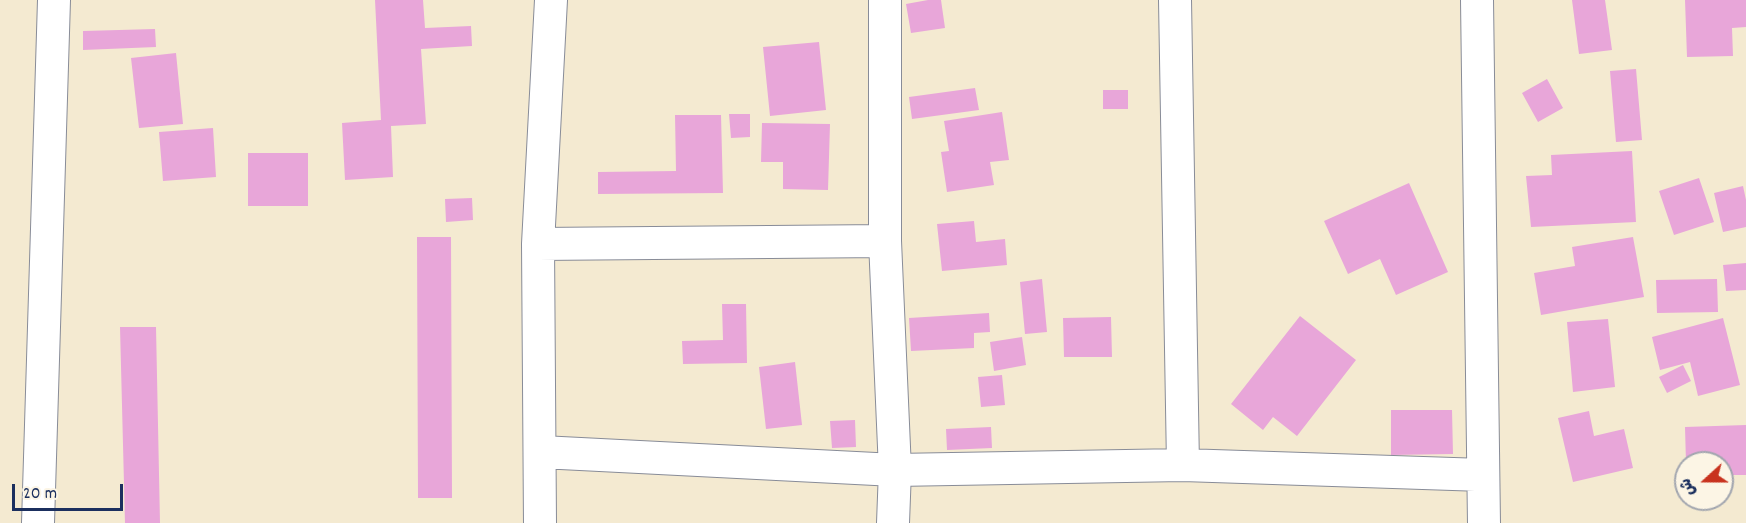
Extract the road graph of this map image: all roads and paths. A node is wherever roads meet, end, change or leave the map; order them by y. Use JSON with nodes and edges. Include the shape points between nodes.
{"nodes":[{"id":1,"x":54,"y":0,"type":"edge"},
{"id":2,"x":551,"y":0,"type":"edge"},
{"id":3,"x":885,"y":0,"type":"edge"},
{"id":4,"x":1175,"y":0,"type":"edge"},
{"id":5,"x":1477,"y":0,"type":"edge"},
{"id":6,"x":885,"y":241,"type":"junction"},
{"id":7,"x":538,"y":244,"type":"junction"},
{"id":8,"x":541,"y":452,"type":"junction"},
{"id":9,"x":1183,"y":465,"type":"junction"},
{"id":10,"x":895,"y":470,"type":"junction"},
{"id":11,"x":1484,"y":475,"type":"junction"},
{"id":12,"x":38,"y":523,"type":"edge"},
{"id":13,"x":540,"y":523,"type":"edge"},
{"id":14,"x":893,"y":523,"type":"edge"},
{"id":15,"x":1484,"y":523,"type":"edge"}],
"edges":[{"from":1,"to":12,"type":"street"},
{"from":2,"to":7,"type":"street"},
{"from":3,"to":6,"type":"street"},
{"from":4,"to":9,"type":"street"},
{"from":5,"to":11,"type":"street"},
{"from":6,"to":7,"type":"street"},
{"from":6,"to":10,"type":"street"},
{"from":7,"to":8,"type":"street"},
{"from":8,"to":10,"type":"street"},
{"from":8,"to":13,"type":"street"},
{"from":9,"to":10,"type":"street"},
{"from":9,"to":11,"type":"street"},
{"from":10,"to":14,"type":"street"},
{"from":11,"to":15,"type":"street"}]}
